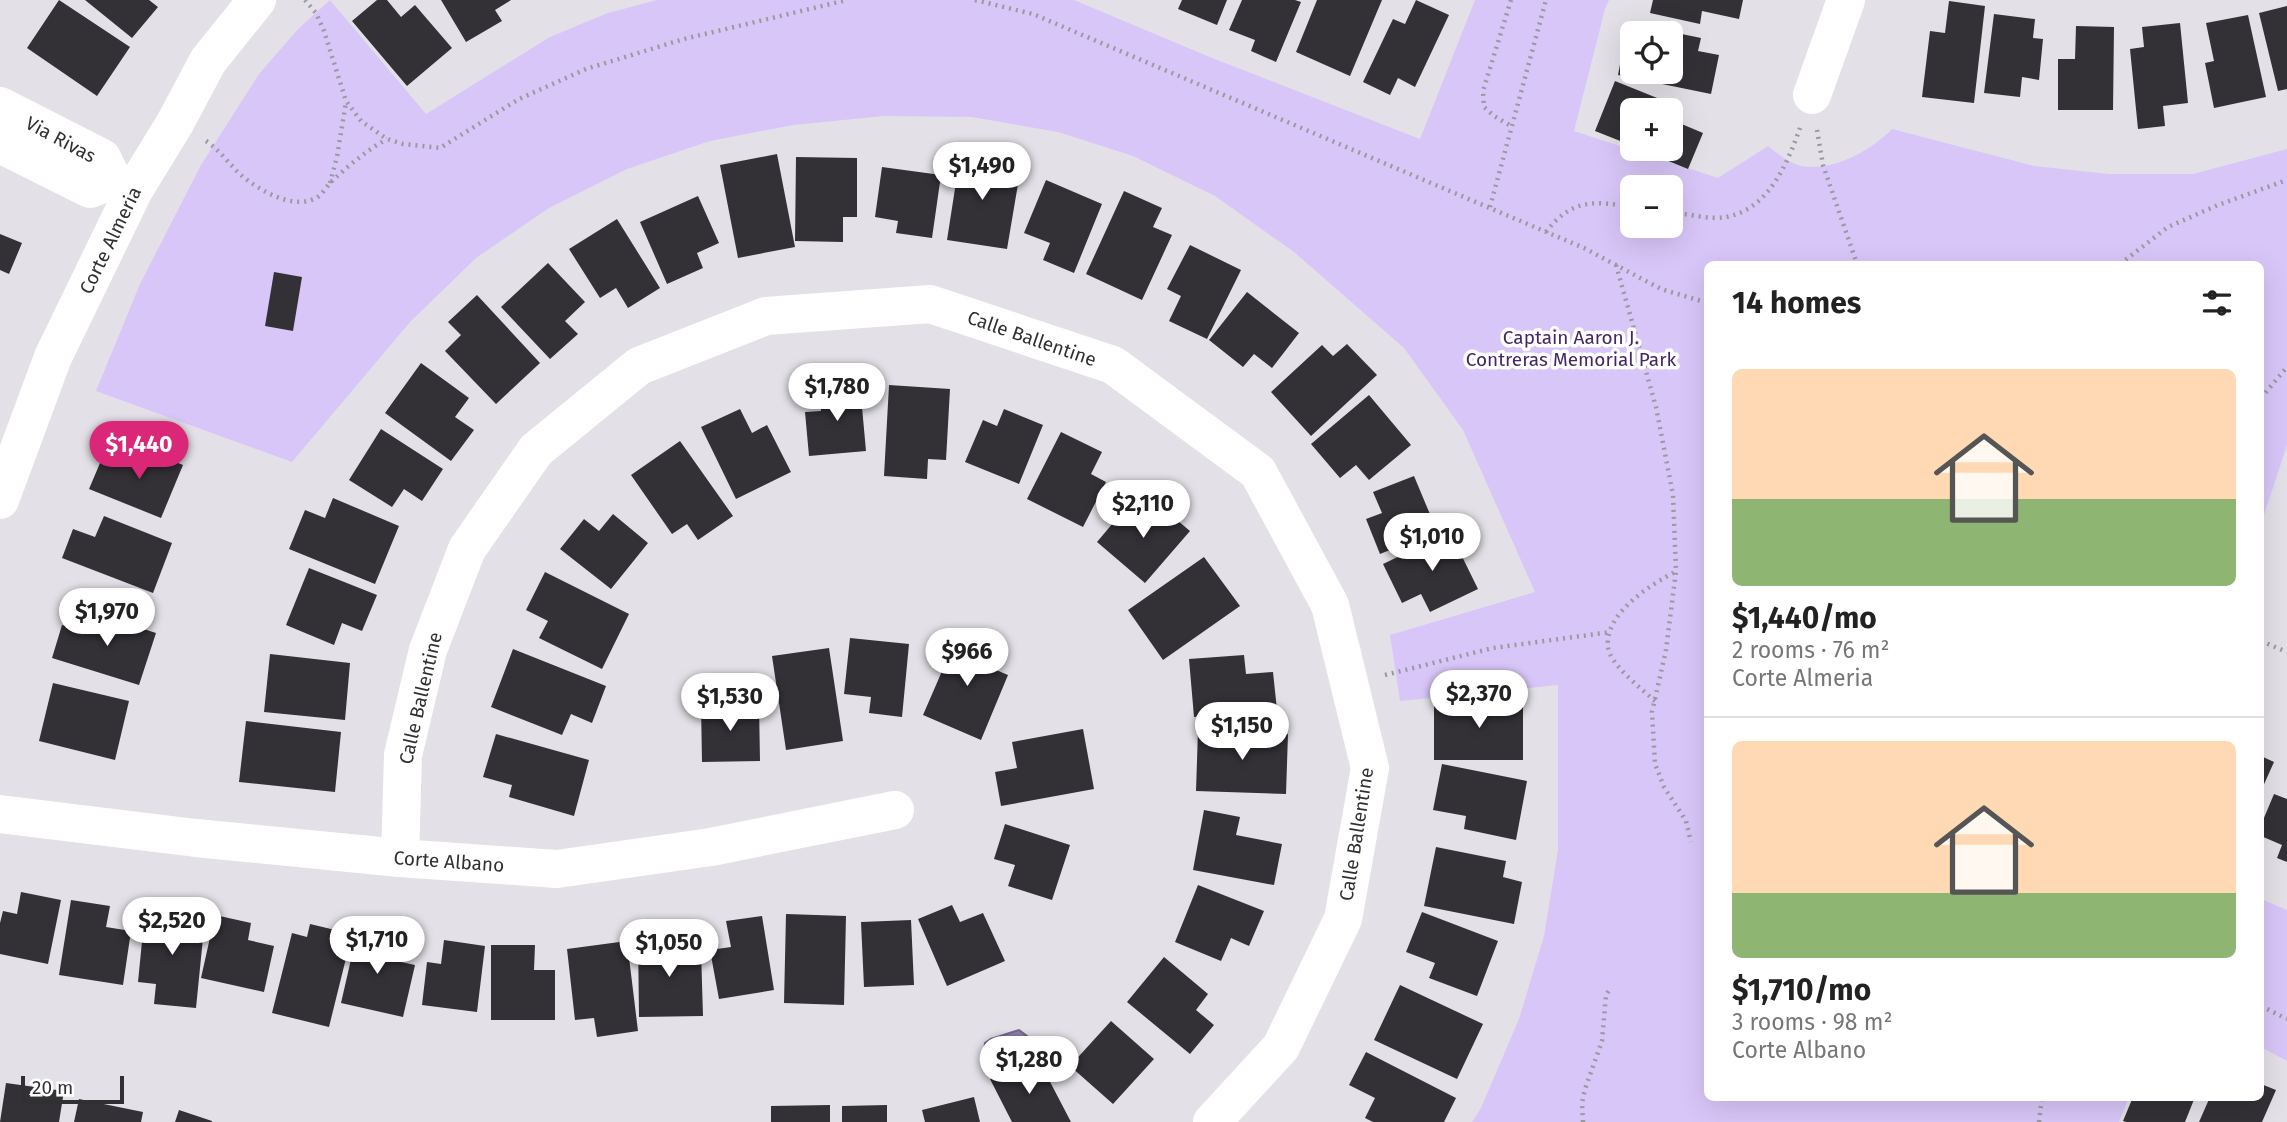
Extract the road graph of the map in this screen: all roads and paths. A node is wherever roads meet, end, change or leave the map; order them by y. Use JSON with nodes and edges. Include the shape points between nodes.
{"nodes":[{"id":1,"x":257,"y":0,"type":"edge"},
{"id":2,"x":304,"y":0,"type":"edge"},
{"id":3,"x":847,"y":0,"type":"edge"},
{"id":4,"x":975,"y":0,"type":"edge"},
{"id":5,"x":1511,"y":0,"type":"edge"},
{"id":6,"x":1546,"y":0,"type":"edge"},
{"id":7,"x":1846,"y":0,"type":"edge"},
{"id":8,"x":1812,"y":95,"type":"junction"},
{"id":9,"x":346,"y":101,"type":"junction"},
{"id":10,"x":0,"y":106,"type":"edge"},
{"id":11,"x":175,"y":123,"type":"junction"},
{"id":12,"x":1511,"y":126,"type":"junction"},
{"id":13,"x":387,"y":139,"type":"junction"},
{"id":14,"x":0,"y":144,"type":"edge"},
{"id":15,"x":2287,"y":180,"type":"edge"},
{"id":16,"x":329,"y":183,"type":"junction"},
{"id":17,"x":124,"y":185,"type":"junction"},
{"id":18,"x":1620,"y":205,"type":"edge"},
{"id":19,"x":1490,"y":207,"type":"junction"},
{"id":20,"x":1683,"y":213,"type":"edge"},
{"id":21,"x":1546,"y":232,"type":"junction"},
{"id":22,"x":1856,"y":261,"type":"edge"},
{"id":23,"x":2124,"y":261,"type":"edge"},
{"id":24,"x":1616,"y":265,"type":"junction"},
{"id":25,"x":1704,"y":302,"type":"edge"},
{"id":26,"x":2287,"y":367,"type":"edge"},
{"id":27,"x":2264,"y":394,"type":"edge"},
{"id":28,"x":0,"y":500,"type":"edge"},
{"id":29,"x":1676,"y":571,"type":"junction"},
{"id":30,"x":1611,"y":632,"type":"junction"},
{"id":31,"x":2264,"y":642,"type":"edge"},
{"id":32,"x":2287,"y":652,"type":"edge"},
{"id":33,"x":1349,"y":683,"type":"junction"},
{"id":34,"x":1655,"y":701,"type":"junction"},
{"id":35,"x":895,"y":810,"type":"dead end"},
{"id":36,"x":0,"y":814,"type":"edge"},
{"id":37,"x":1691,"y":842,"type":"dead end"},
{"id":38,"x":400,"y":858,"type":"junction"},
{"id":39,"x":1611,"y":987,"type":"dead end"},
{"id":40,"x":2264,"y":1008,"type":"edge"},
{"id":41,"x":2287,"y":1019,"type":"edge"},
{"id":42,"x":2042,"y":1101,"type":"edge"},
{"id":43,"x":2040,"y":1121,"type":"edge"},
{"id":44,"x":1212,"y":1122,"type":"edge"},
{"id":45,"x":1583,"y":1122,"type":"edge"}],
"edges":[{"from":1,"to":11,"type":"street","name":"Corte Almeria","via":[[208,61]]},
{"from":2,"to":9,"type":"path","via":[[324,31]]},
{"from":3,"to":13,"type":"path","via":[[684,39],[586,69],[519,99],[440,148]]},
{"from":4,"to":19,"type":"path","via":[[1032,14]]},
{"from":5,"to":12,"type":"path","via":[[1483,91],[1484,107]]},
{"from":6,"to":12,"type":"path"},
{"from":7,"to":8,"type":"street"},
{"from":8,"to":20,"type":"path","via":[[1788,160],[1761,201],[1726,217]]},
{"from":8,"to":22,"type":"path","via":[[1823,165]]},
{"from":9,"to":13,"type":"path","via":[[361,121]]},
{"from":9,"to":16,"type":"path"},
{"from":10,"to":17,"type":"street","name":"Via Rivas","via":[[102,159]]},
{"from":11,"to":16,"type":"path","via":[[212,145],[242,177],[265,193],[306,201],[318,197]]},
{"from":11,"to":17,"type":"street","name":"Corte Almeria"},
{"from":12,"to":19,"type":"path"},
{"from":13,"to":16,"type":"path"},
{"from":14,"to":17,"type":"street","name":"Via Rivas","via":[[90,189]]},
{"from":15,"to":23,"type":"path","via":[[2168,227]]},
{"from":17,"to":28,"type":"street","name":"Corte Almeria"},
{"from":18,"to":21,"type":"path","via":[[1578,205],[1557,218]]},
{"from":19,"to":21,"type":"path"},
{"from":21,"to":24,"type":"path"},
{"from":24,"to":25,"type":"path","via":[[1661,289]]},
{"from":24,"to":29,"type":"path","via":[[1656,407],[1673,495]]},
{"from":26,"to":27,"type":"path"},
{"from":29,"to":30,"type":"path","via":[[1631,601]]},
{"from":29,"to":34,"type":"path"},
{"from":30,"to":33,"type":"path","via":[[1493,648]]},
{"from":30,"to":34,"type":"path","via":[[1608,648],[1619,668]]},
{"from":31,"to":32,"type":"path"},
{"from":33,"to":38,"type":"street","name":"Calle Ballentine","via":[[1330,605],[1258,472],[1113,365],[930,304],[766,316],[639,366],[536,450],[467,549],[428,650],[403,755]]},
{"from":33,"to":44,"type":"street","name":"Calle Ballentine","via":[[1370,768],[1343,919],[1281,1047]]},
{"from":34,"to":37,"type":"path","via":[[1655,764],[1686,821]]},
{"from":35,"to":38,"type":"street","name":"Corte Albano","via":[[711,847],[557,869]]},
{"from":36,"to":38,"type":"street","name":"Corte Albano"},
{"from":39,"to":45,"type":"path","via":[[1605,1003],[1605,1030],[1582,1103]]},
{"from":40,"to":41,"type":"path"},
{"from":42,"to":43,"type":"path"}]}
